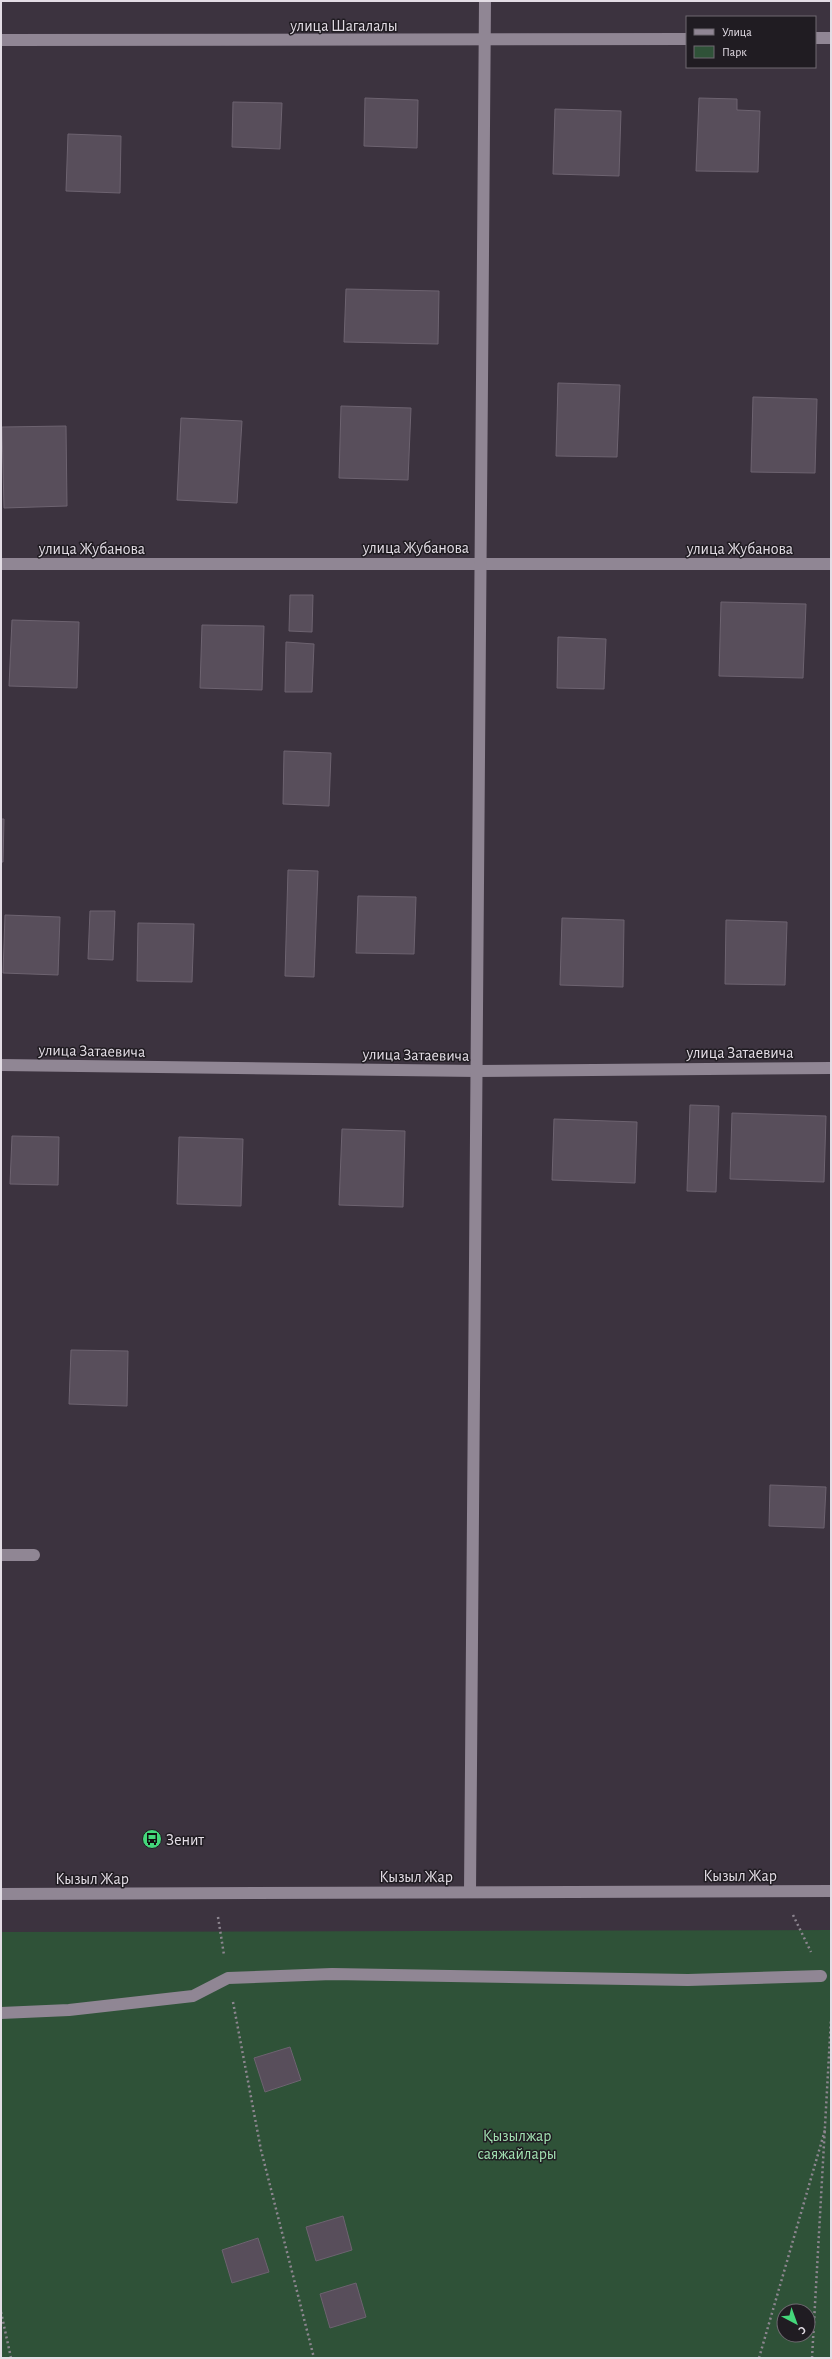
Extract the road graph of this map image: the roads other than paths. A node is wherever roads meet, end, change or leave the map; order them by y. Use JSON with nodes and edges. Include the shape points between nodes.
{"nodes":[{"id":1,"x":485,"y":1,"type":"edge"},
{"id":2,"x":816,"y":38,"type":"edge"},
{"id":3,"x":831,"y":38,"type":"edge"},
{"id":4,"x":686,"y":39,"type":"edge"},
{"id":5,"x":1,"y":40,"type":"edge"},
{"id":6,"x":486,"y":41,"type":"junction"},
{"id":7,"x":481,"y":563,"type":"junction"},
{"id":8,"x":1,"y":564,"type":"edge"},
{"id":9,"x":831,"y":564,"type":"edge"},
{"id":10,"x":1,"y":1065,"type":"edge"},
{"id":11,"x":831,"y":1068,"type":"edge"},
{"id":12,"x":477,"y":1071,"type":"junction"},
{"id":13,"x":1,"y":1555,"type":"edge"},
{"id":14,"x":34,"y":1555,"type":"dead end"},
{"id":15,"x":831,"y":1891,"type":"edge"},
{"id":16,"x":470,"y":1892,"type":"junction"},
{"id":17,"x":1,"y":1894,"type":"edge"},
{"id":18,"x":821,"y":1976,"type":"road end"},
{"id":19,"x":1,"y":2013,"type":"edge"}],
"edges":[{"from":1,"to":6,"type":"street"},
{"from":2,"to":3,"type":"street"},
{"from":4,"to":6,"type":"street","name":"улица Шагалалы"},
{"from":5,"to":6,"type":"street","name":"улица Шагалалы"},
{"from":6,"to":7,"type":"street"},
{"from":7,"to":8,"type":"street","name":"улица Жубанова"},
{"from":7,"to":9,"type":"street","name":"улица Жубанова"},
{"from":7,"to":12,"type":"street"},
{"from":10,"to":12,"type":"street","name":"улица Затаевича"},
{"from":11,"to":12,"type":"street","name":"улица Затаевича"},
{"from":12,"to":16,"type":"street"},
{"from":13,"to":14,"type":"street"},
{"from":15,"to":16,"type":"street","name":"Кызыл Жар"},
{"from":16,"to":17,"type":"street","name":"Кызыл Жар"},
{"from":18,"to":19,"type":"street","via":[[688,1980],[332,1974],[228,1978],[193,1996],[69,2010]]}]}
